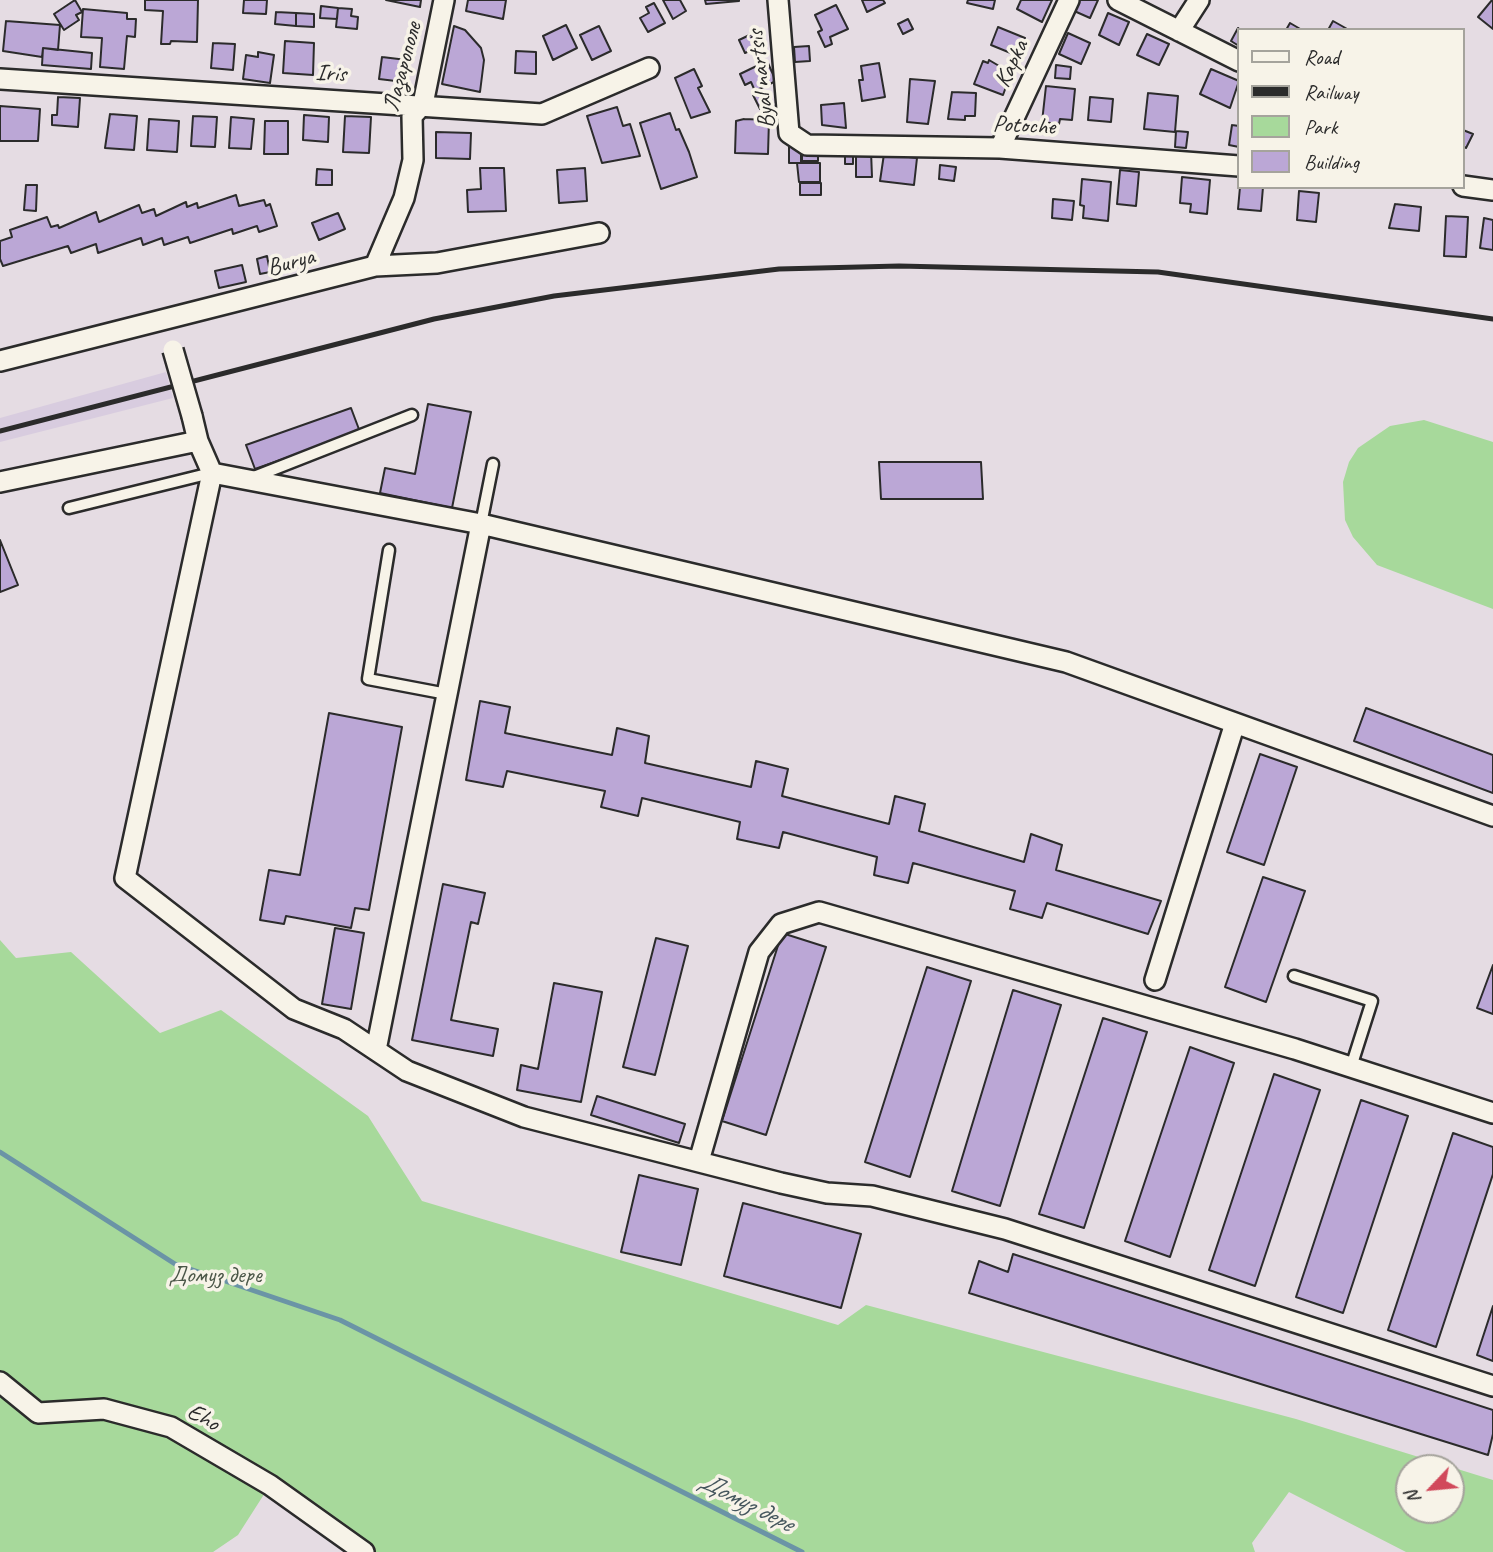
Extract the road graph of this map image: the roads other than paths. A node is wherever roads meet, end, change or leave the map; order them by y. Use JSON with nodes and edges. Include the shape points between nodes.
{"nodes":[{"id":1,"x":444,"y":0,"type":"edge"},
{"id":2,"x":778,"y":0,"type":"edge"},
{"id":3,"x":1069,"y":0,"type":"edge"},
{"id":4,"x":1118,"y":0,"type":"edge"},
{"id":5,"x":1199,"y":0,"type":"edge"},
{"id":6,"x":1179,"y":31,"type":"junction"},
{"id":7,"x":1238,"y":60,"type":"edge"},
{"id":8,"x":649,"y":68,"type":"dead end"},
{"id":9,"x":0,"y":79,"type":"edge"},
{"id":10,"x":423,"y":104,"type":"junction"},
{"id":11,"x":807,"y":145,"type":"joint"},
{"id":12,"x":1000,"y":148,"type":"junction"},
{"id":13,"x":1238,"y":166,"type":"edge"},
{"id":14,"x":1465,"y":186,"type":"edge"},
{"id":15,"x":1493,"y":190,"type":"edge"},
{"id":16,"x":599,"y":233,"type":"dead end"},
{"id":17,"x":375,"y":266,"type":"junction"},
{"id":18,"x":158,"y":323,"type":"junction"},
{"id":19,"x":0,"y":361,"type":"edge"},
{"id":20,"x":412,"y":415,"type":"dead end"},
{"id":21,"x":198,"y":441,"type":"junction"},
{"id":22,"x":493,"y":464,"type":"dead end"},
{"id":23,"x":212,"y":473,"type":"junction"},
{"id":24,"x":247,"y":480,"type":"junction"},
{"id":25,"x":0,"y":481,"type":"edge"},
{"id":26,"x":69,"y":508,"type":"dead end"},
{"id":27,"x":481,"y":524,"type":"junction"},
{"id":28,"x":389,"y":550,"type":"dead end"},
{"id":29,"x":447,"y":694,"type":"junction"},
{"id":30,"x":1235,"y":723,"type":"junction"},
{"id":31,"x":1493,"y":816,"type":"edge"},
{"id":32,"x":1294,"y":976,"type":"dead end"},
{"id":33,"x":1155,"y":980,"type":"dead end"},
{"id":34,"x":376,"y":1050,"type":"junction"},
{"id":35,"x":1351,"y":1067,"type":"junction"},
{"id":36,"x":1493,"y":1113,"type":"edge"},
{"id":37,"x":699,"y":1161,"type":"junction"},
{"id":38,"x":0,"y":1382,"type":"edge"},
{"id":39,"x":1493,"y":1386,"type":"edge"},
{"id":40,"x":364,"y":1552,"type":"edge"}],
"edges":[{"from":1,"to":10,"type":"street","name":"Лазарополе"},
{"from":2,"to":11,"type":"street","name":"Byal nartsis","via":[[789,133]]},
{"from":3,"to":12,"type":"street","name":"Kapka"},
{"from":4,"to":6,"type":"street"},
{"from":5,"to":6,"type":"street"},
{"from":6,"to":7,"type":"street"},
{"from":8,"to":10,"type":"street","name":"Iris","via":[[542,114]]},
{"from":9,"to":10,"type":"street","name":"Iris"},
{"from":10,"to":17,"type":"street","name":"Лазарополе","via":[[412,116],[413,160],[404,198]]},
{"from":11,"to":12,"type":"street","name":"Potoche"},
{"from":12,"to":13,"type":"street","name":"Potoche"},
{"from":14,"to":15,"type":"street"},
{"from":16,"to":17,"type":"street","name":"Burya","via":[[437,263]]},
{"from":17,"to":18,"type":"street","name":"Burya"},
{"from":18,"to":19,"type":"street","name":"Burya"},
{"from":18,"to":21,"type":"street","bridge":true,"via":[[173,350]]},
{"from":20,"to":24,"type":"lane"},
{"from":21,"to":23,"type":"street"},
{"from":21,"to":25,"type":"street"},
{"from":22,"to":27,"type":"lane"},
{"from":23,"to":24,"type":"street"},
{"from":23,"to":26,"type":"lane"},
{"from":23,"to":34,"type":"street","via":[[125,878],[274,997],[344,1029]]},
{"from":24,"to":27,"type":"street"},
{"from":27,"to":29,"type":"street"},
{"from":27,"to":30,"type":"street","via":[[1066,662]]},
{"from":28,"to":29,"type":"lane","via":[[368,679]]},
{"from":29,"to":34,"type":"street"},
{"from":30,"to":31,"type":"street"},
{"from":30,"to":33,"type":"street"},
{"from":32,"to":35,"type":"lane","via":[[1372,1001]]},
{"from":34,"to":37,"type":"street","via":[[407,1071],[524,1117]]},
{"from":35,"to":36,"type":"street"},
{"from":35,"to":37,"type":"street","via":[[819,912],[781,924],[759,952]]},
{"from":37,"to":39,"type":"street","via":[[781,1183],[872,1196],[1005,1229]]},
{"from":38,"to":40,"type":"street","name":"Eho","via":[[38,1413],[104,1409],[171,1427],[270,1485]]}]}
